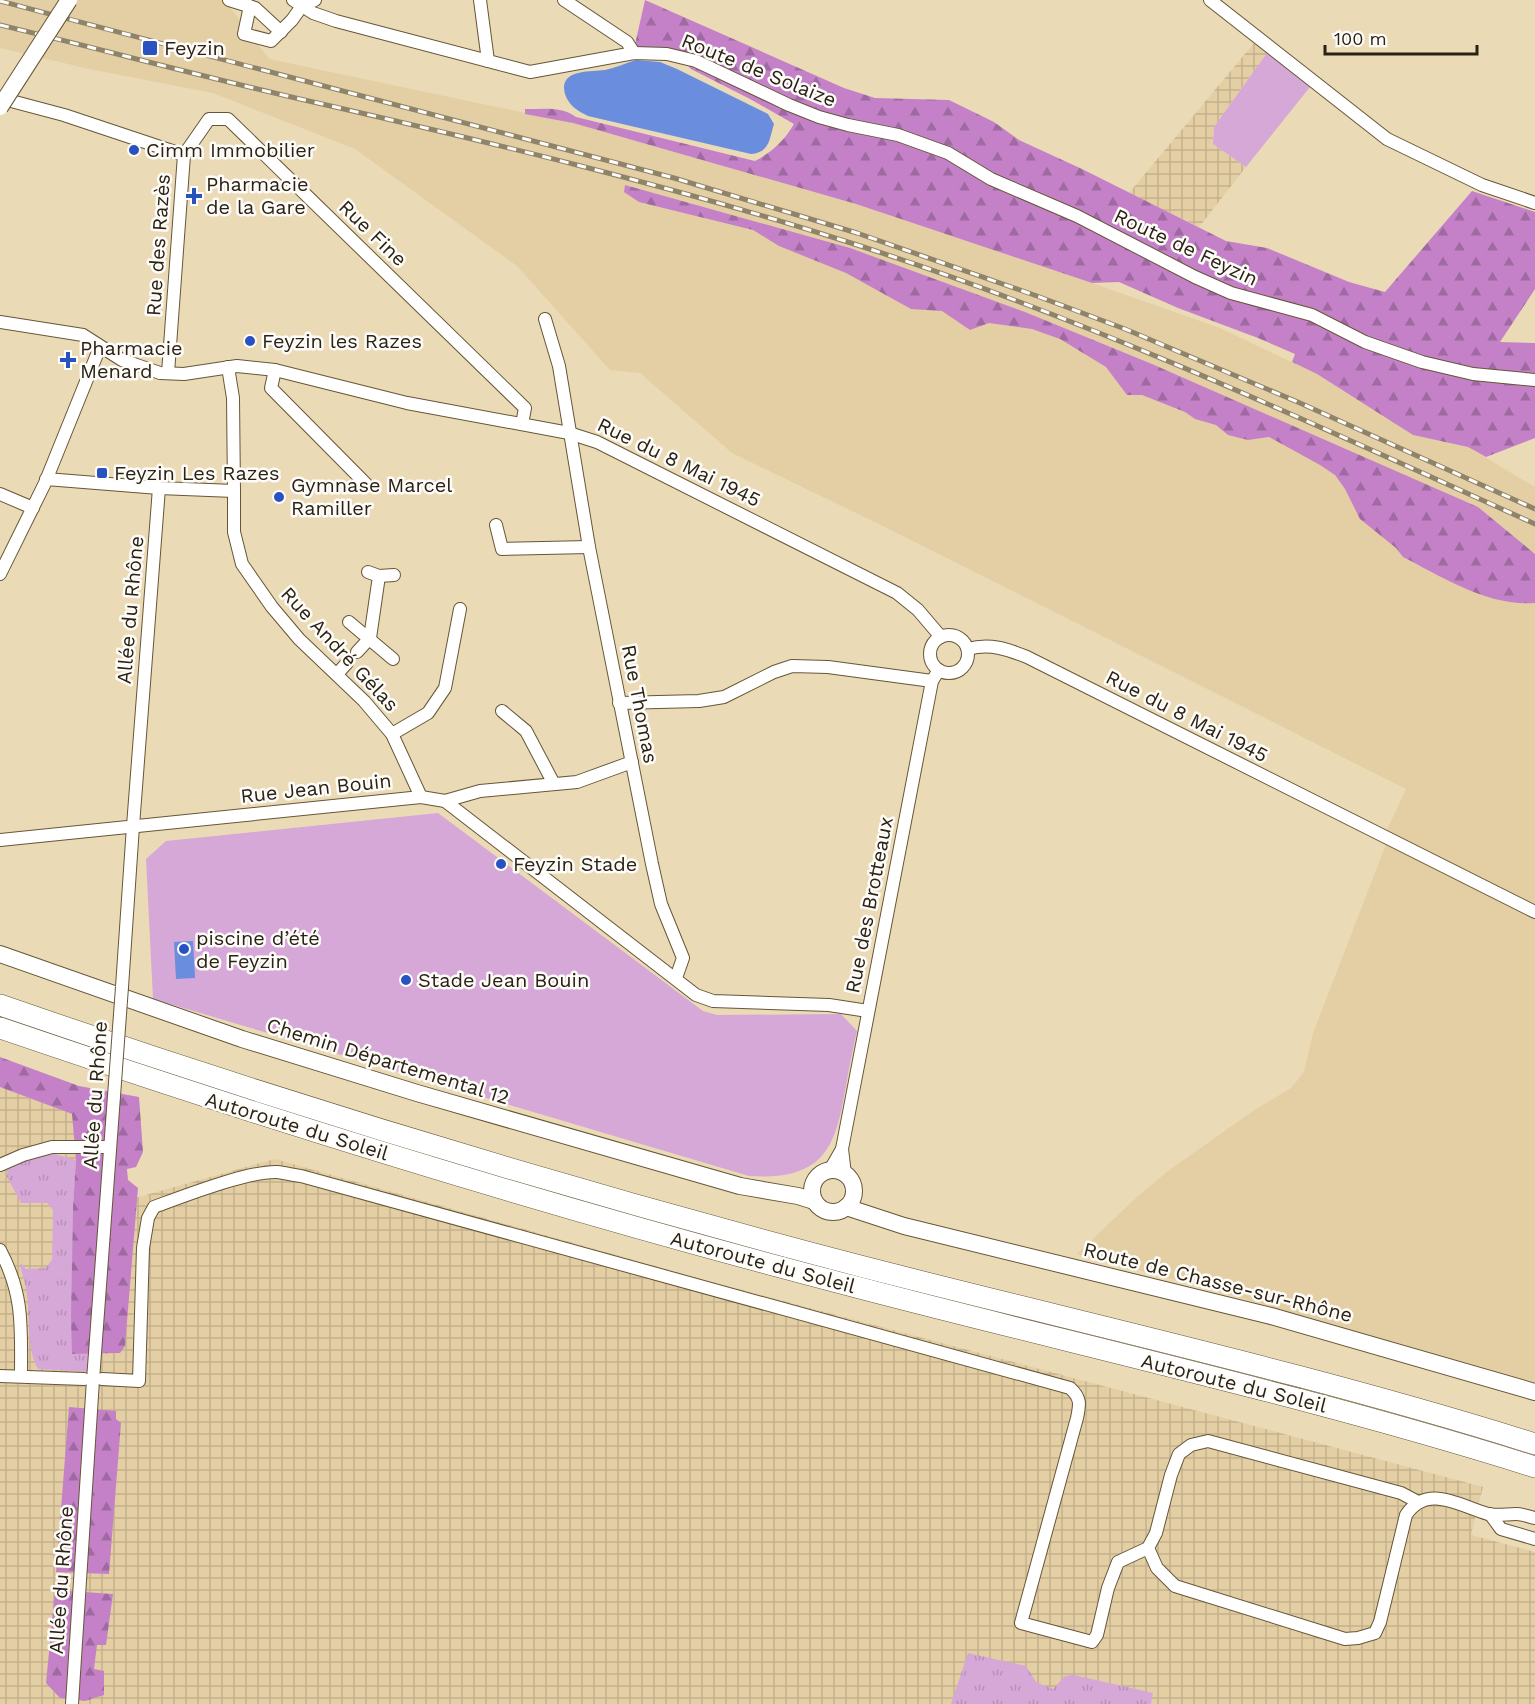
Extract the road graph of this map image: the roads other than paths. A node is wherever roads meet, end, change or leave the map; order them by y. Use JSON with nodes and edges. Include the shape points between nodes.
{"nodes":[{"id":1,"x":69,"y":0,"type":"edge"},
{"id":2,"x":229,"y":0,"type":"edge"},
{"id":3,"x":315,"y":0,"type":"edge"},
{"id":4,"x":480,"y":0,"type":"edge"},
{"id":5,"x":564,"y":0,"type":"edge"},
{"id":6,"x":1210,"y":0,"type":"edge"},
{"id":7,"x":298,"y":3,"type":"edge"},
{"id":8,"x":250,"y":6,"type":"junction"},
{"id":9,"x":281,"y":32,"type":"junction"},
{"id":10,"x":634,"y":53,"type":"junction"},
{"id":11,"x":488,"y":62,"type":"junction"},
{"id":12,"x":0,"y":98,"type":"edge"},
{"id":13,"x":0,"y":107,"type":"edge"},
{"id":14,"x":184,"y":155,"type":"junction"},
{"id":15,"x":965,"y":163,"type":"joint"},
{"id":16,"x":1535,"y":203,"type":"edge"},
{"id":17,"x":545,"y":319,"type":"dead end"},
{"id":18,"x":0,"y":322,"type":"edge"},
{"id":19,"x":100,"y":346,"type":"junction"},
{"id":20,"x":228,"y":367,"type":"junction"},
{"id":21,"x":275,"y":370,"type":"junction"},
{"id":22,"x":168,"y":374,"type":"junction"},
{"id":23,"x":1535,"y":380,"type":"edge"},
{"id":24,"x":522,"y":424,"type":"junction"},
{"id":25,"x":569,"y":433,"type":"junction"},
{"id":26,"x":46,"y":479,"type":"junction"},
{"id":27,"x":366,"y":484,"type":"dead end"},
{"id":28,"x":159,"y":488,"type":"junction"},
{"id":29,"x":234,"y":491,"type":"junction"},
{"id":30,"x":0,"y":494,"type":"edge"},
{"id":31,"x":33,"y":508,"type":"junction"},
{"id":32,"x":496,"y":525,"type":"dead end"},
{"id":33,"x":590,"y":547,"type":"junction"},
{"id":34,"x":0,"y":574,"type":"edge"},
{"id":35,"x":394,"y":575,"type":"dead end"},
{"id":36,"x":460,"y":609,"type":"dead end"},
{"id":37,"x":349,"y":622,"type":"dead end"},
{"id":38,"x":941,"y":637,"type":"junction"},
{"id":39,"x":370,"y":638,"type":"junction"},
{"id":40,"x":968,"y":649,"type":"junction"},
{"id":41,"x":357,"y":652,"type":"dead end"},
{"id":42,"x":393,"y":659,"type":"dead end"},
{"id":43,"x":347,"y":663,"type":"dead end"},
{"id":44,"x":337,"y":674,"type":"junction"},
{"id":45,"x":936,"y":676,"type":"junction"},
{"id":46,"x":619,"y":703,"type":"junction"},
{"id":47,"x":502,"y":711,"type":"dead end"},
{"id":48,"x":392,"y":734,"type":"junction"},
{"id":49,"x":632,"y":762,"type":"junction"},
{"id":50,"x":554,"y":784,"type":"junction"},
{"id":51,"x":421,"y":797,"type":"junction"},
{"id":52,"x":445,"y":801,"type":"junction"},
{"id":53,"x":132,"y":826,"type":"junction"},
{"id":54,"x":0,"y":840,"type":"edge"},
{"id":55,"x":1535,"y":912,"type":"edge"},
{"id":56,"x":0,"y":954,"type":"edge"},
{"id":57,"x":676,"y":978,"type":"junction"},
{"id":58,"x":0,"y":1005,"type":"edge"},
{"id":59,"x":868,"y":1011,"type":"junction"},
{"id":60,"x":0,"y":1028,"type":"edge"},
{"id":61,"x":110,"y":1147,"type":"junction"},
{"id":62,"x":0,"y":1165,"type":"edge"},
{"id":63,"x":838,"y":1172,"type":"junction"},
{"id":64,"x":814,"y":1181,"type":"junction"},
{"id":65,"x":769,"y":1192,"type":"junction"},
{"id":66,"x":850,"y":1200,"type":"junction"},
{"id":67,"x":814,"y":1201,"type":"junction"},
{"id":68,"x":0,"y":1250,"type":"edge"},
{"id":69,"x":0,"y":1376,"type":"edge"},
{"id":70,"x":21,"y":1376,"type":"junction"},
{"id":71,"x":84,"y":1379,"type":"dead end"},
{"id":72,"x":102,"y":1379,"type":"dead end"},
{"id":73,"x":1535,"y":1392,"type":"edge"},
{"id":74,"x":1535,"y":1444,"type":"edge"},
{"id":75,"x":1535,"y":1467,"type":"edge"},
{"id":76,"x":1418,"y":1502,"type":"junction"},
{"id":77,"x":1490,"y":1514,"type":"junction"},
{"id":78,"x":1535,"y":1518,"type":"edge"},
{"id":79,"x":1535,"y":1539,"type":"edge"},
{"id":80,"x":1148,"y":1548,"type":"junction"},
{"id":81,"x":73,"y":1701,"type":"edge"}],
"edges":[{"from":1,"to":13,"type":"main road","bridge":true},
{"from":2,"to":8,"type":"street"},
{"from":3,"to":7,"type":"street"},
{"from":4,"to":11,"type":"street"},
{"from":5,"to":10,"type":"street","via":[[627,42]]},
{"from":6,"to":16,"type":"street","via":[[1387,139],[1482,185]]},
{"from":7,"to":9,"type":"street"},
{"from":7,"to":11,"type":"street","name":"Route de Solaize","via":[[336,21]]},
{"from":8,"to":9,"type":"street"},
{"from":8,"to":9,"type":"street","via":[[244,34],[271,41]]},
{"from":10,"to":11,"type":"street","name":"Route de Solaize","via":[[530,72]]},
{"from":10,"to":15,"type":"street","name":"Route de Solaize","via":[[667,54],[696,61],[809,113],[931,145]]},
{"from":12,"to":14,"type":"street"},
{"from":14,"to":22,"type":"street","name":"Rue des Razès"},
{"from":14,"to":24,"type":"street","name":"Rue Fine","via":[[208,119],[228,119],[525,408]]},
{"from":15,"to":23,"type":"street","name":"Route de Feyzin","via":[[1230,293],[1312,315],[1365,342],[1422,362],[1473,374]]},
{"from":17,"to":25,"type":"street","name":"Rue Thomas","via":[[559,366]]},
{"from":18,"to":19,"type":"street","name":"Rue du 8 Mai 1945","via":[[75,332]]},
{"from":19,"to":22,"type":"street","name":"Rue du 8 Mai 1945","via":[[134,365]]},
{"from":19,"to":26,"type":"street"},
{"from":20,"to":21,"type":"street","name":"Rue du 8 Mai 1945"},
{"from":20,"to":22,"type":"street","name":"Rue du 8 Mai 1945"},
{"from":20,"to":29,"type":"street","name":"Rue André Gélas","via":[[233,398]]},
{"from":21,"to":24,"type":"street","name":"Rue du 8 Mai 1945","via":[[407,403]]},
{"from":21,"to":27,"type":"street","via":[[271,388]]},
{"from":24,"to":25,"type":"street","name":"Rue du 8 Mai 1945"},
{"from":25,"to":33,"type":"street","name":"Rue Thomas"},
{"from":25,"to":38,"type":"street","name":"Rue du 8 Mai 1945","via":[[597,442],[897,593]]},
{"from":26,"to":28,"type":"street"},
{"from":26,"to":31,"type":"street"},
{"from":28,"to":29,"type":"street"},
{"from":28,"to":53,"type":"street","name":"Allée du Rhône"},
{"from":29,"to":44,"type":"street","name":"Rue André Gélas","via":[[234,532],[242,564],[299,639]]},
{"from":30,"to":31,"type":"street"},
{"from":31,"to":34,"type":"street"},
{"from":32,"to":33,"type":"street","via":[[502,549]]},
{"from":33,"to":46,"type":"street","name":"Rue Thomas"},
{"from":35,"to":39,"type":"street","via":[[374,574]]},
{"from":36,"to":48,"type":"street","via":[[445,688],[428,713]]},
{"from":37,"to":39,"type":"street"},
{"from":38,"to":40,"type":"street","via":[[957,636]]},
{"from":38,"to":45,"type":"street","via":[[930,650]]},
{"from":39,"to":41,"type":"street"},
{"from":39,"to":42,"type":"street"},
{"from":40,"to":45,"type":"street","via":[[967,662],[960,670]]},
{"from":40,"to":55,"type":"street","name":"Rue du 8 Mai 1945","via":[[989,645],[1027,657]]},
{"from":43,"to":44,"type":"street"},
{"from":44,"to":48,"type":"street","name":"Rue André Gélas"},
{"from":45,"to":46,"type":"street","via":[[792,666],[724,697]]},
{"from":45,"to":59,"type":"street","name":"Rue des Brotteaux"},
{"from":46,"to":49,"type":"street","name":"Rue Thomas"},
{"from":47,"to":50,"type":"street","via":[[526,731]]},
{"from":48,"to":51,"type":"street","name":"Rue André Gélas"},
{"from":49,"to":50,"type":"street","name":"Rue Jean Bouin","via":[[577,782]]},
{"from":49,"to":57,"type":"street","name":"Rue Thomas","via":[[661,904],[683,958]]},
{"from":50,"to":52,"type":"street","name":"Rue Jean Bouin","via":[[480,791]]},
{"from":51,"to":52,"type":"street","name":"Rue Jean Bouin"},
{"from":51,"to":53,"type":"street","name":"Rue Jean Bouin"},
{"from":52,"to":57,"type":"street"},
{"from":53,"to":54,"type":"street","name":"Rue Jean Bouin"},
{"from":53,"to":61,"type":"street","name":"Allée du Rhône","bridge":true},
{"from":56,"to":65,"type":"main road","name":"Chemin Départemental 12","via":[[253,1042],[417,1093]]},
{"from":57,"to":59,"type":"street","via":[[696,996],[713,1001],[829,1005]]},
{"from":58,"to":74,"type":"highway","name":"Autoroute du Soleil","via":[[315,1109],[637,1205],[1302,1377]]},
{"from":59,"to":63,"type":"street","name":"Rue des Brotteaux"},
{"from":60,"to":75,"type":"highway","name":"Autoroute du Soleil","via":[[316,1132],[630,1226],[861,1289],[1284,1395]]},
{"from":61,"to":62,"type":"street","via":[[52,1147]]},
{"from":61,"to":81,"type":"street","name":"Allée du Rhône"},
{"from":63,"to":64,"type":"main road","via":[[818,1176]]},
{"from":63,"to":66,"type":"main road","via":[[850,1179]]},
{"from":64,"to":65,"type":"main road","name":"Chemin Départemental 12"},
{"from":64,"to":67,"type":"main road"},
{"from":65,"to":67,"type":"main road","name":"Chemin Départemental 12"},
{"from":66,"to":67,"type":"main road","via":[[841,1211],[829,1212]]},
{"from":66,"to":73,"type":"main road","name":"Route de Chasse-sur-Rhône","via":[[889,1221],[1271,1316]]},
{"from":68,"to":70,"type":"street","via":[[20,1304]]},
{"from":69,"to":70,"type":"street"},
{"from":70,"to":71,"type":"street"},
{"from":72,"to":80,"type":"street","via":[[139,1381],[143,1248],[154,1207],[261,1173],[277,1172],[1070,1388],[1077,1394],[1080,1406],[1021,1623],[1092,1642],[1118,1562]]},
{"from":76,"to":77,"type":"street","via":[[1458,1502]]},
{"from":76,"to":80,"type":"street","via":[[1401,1493],[1208,1441],[1191,1445],[1179,1454]]},
{"from":76,"to":80,"type":"street","via":[[1406,1515],[1380,1622],[1375,1633],[1358,1638],[1345,1639],[1176,1586],[1157,1568]]},
{"from":77,"to":78,"type":"street"},
{"from":77,"to":79,"type":"street","via":[[1501,1529]]}]}
